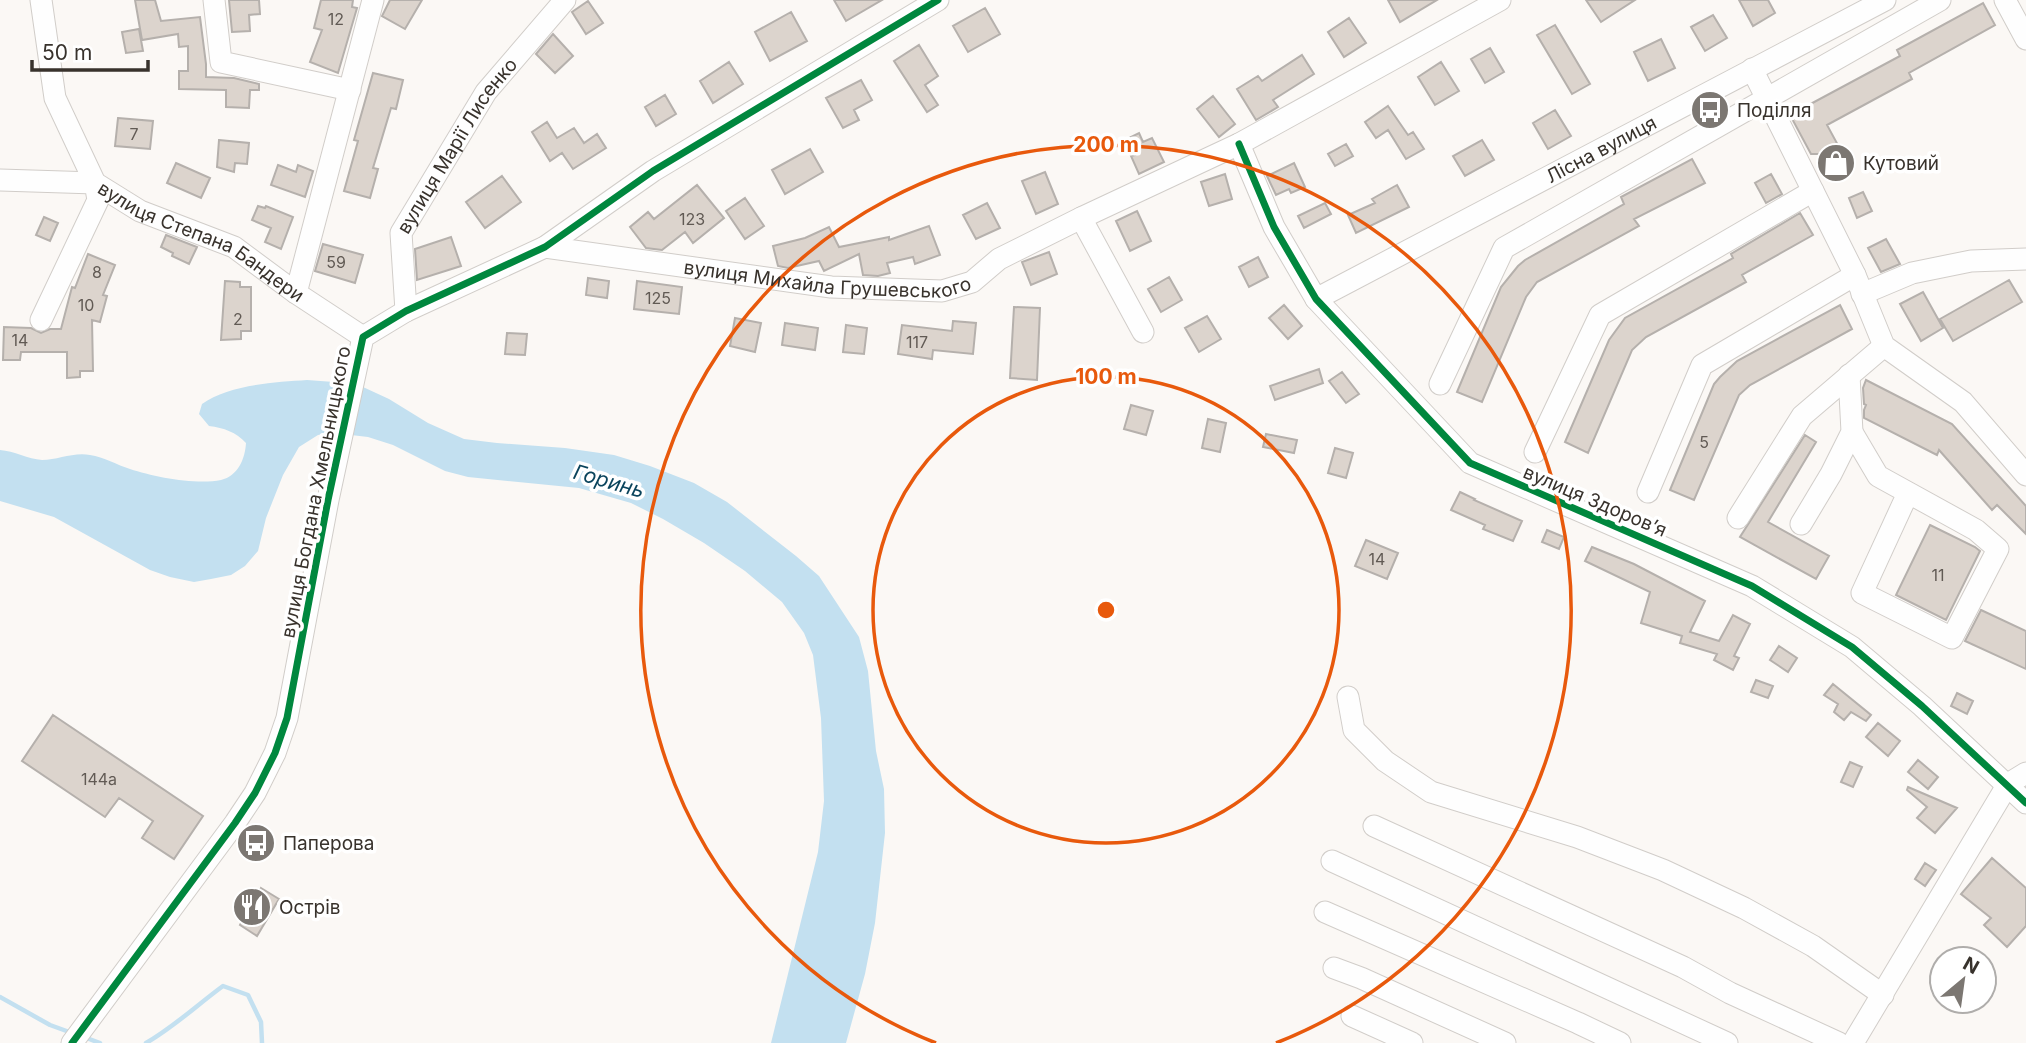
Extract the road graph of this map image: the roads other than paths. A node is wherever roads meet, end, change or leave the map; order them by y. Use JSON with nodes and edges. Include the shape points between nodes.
{"nodes":[{"id":1,"x":41,"y":0,"type":"edge"},
{"id":2,"x":214,"y":0,"type":"edge"},
{"id":3,"x":373,"y":0,"type":"edge"},
{"id":4,"x":565,"y":0,"type":"edge"},
{"id":5,"x":938,"y":0,"type":"edge"},
{"id":6,"x":1885,"y":0,"type":"edge"},
{"id":7,"x":1940,"y":0,"type":"edge"},
{"id":8,"x":2005,"y":0,"type":"edge"},
{"id":9,"x":1495,"y":1,"type":"edge"},
{"id":10,"x":2026,"y":39,"type":"edge"},
{"id":11,"x":1752,"y":69,"type":"junction"},
{"id":12,"x":350,"y":90,"type":"junction"},
{"id":13,"x":1766,"y":99,"type":"junction"},
{"id":14,"x":1239,"y":144,"type":"junction"},
{"id":15,"x":0,"y":180,"type":"edge"},
{"id":16,"x":94,"y":183,"type":"junction"},
{"id":17,"x":1813,"y":191,"type":"junction"},
{"id":18,"x":1081,"y":218,"type":"junction"},
{"id":19,"x":545,"y":247,"type":"junction"},
{"id":20,"x":2026,"y":259,"type":"edge"},
{"id":21,"x":1858,"y":284,"type":"junction"},
{"id":22,"x":296,"y":293,"type":"junction"},
{"id":23,"x":1317,"y":299,"type":"junction"},
{"id":24,"x":406,"y":311,"type":"junction"},
{"id":25,"x":41,"y":320,"type":"dead end"},
{"id":26,"x":1143,"y":332,"type":"dead end"},
{"id":27,"x":363,"y":337,"type":"junction"},
{"id":28,"x":1884,"y":346,"type":"junction"},
{"id":29,"x":1849,"y":375,"type":"junction"},
{"id":30,"x":1440,"y":384,"type":"dead end"},
{"id":31,"x":1852,"y":432,"type":"junction"},
{"id":32,"x":1535,"y":452,"type":"dead end"},
{"id":33,"x":2026,"y":475,"type":"edge"},
{"id":34,"x":1648,"y":492,"type":"dead end"},
{"id":35,"x":1908,"y":493,"type":"junction"},
{"id":36,"x":1738,"y":518,"type":"dead end"},
{"id":37,"x":1801,"y":524,"type":"dead end"},
{"id":38,"x":1348,"y":697,"type":"dead end"},
{"id":39,"x":2026,"y":773,"type":"edge"},
{"id":40,"x":2008,"y":785,"type":"junction"},
{"id":41,"x":2026,"y":803,"type":"edge"},
{"id":42,"x":1374,"y":827,"type":"dead end"},
{"id":43,"x":1332,"y":861,"type":"dead end"},
{"id":44,"x":1325,"y":912,"type":"dead end"},
{"id":45,"x":1334,"y":968,"type":"dead end"},
{"id":46,"x":1882,"y":995,"type":"junction"},
{"id":47,"x":1352,"y":1016,"type":"dead end"},
{"id":48,"x":72,"y":1043,"type":"edge"},
{"id":49,"x":1412,"y":1043,"type":"edge"},
{"id":50,"x":1504,"y":1043,"type":"edge"},
{"id":51,"x":1620,"y":1043,"type":"edge"},
{"id":52,"x":1727,"y":1043,"type":"edge"},
{"id":53,"x":1839,"y":1043,"type":"edge"},
{"id":54,"x":1853,"y":1043,"type":"edge"}],
"edges":[{"from":1,"to":16,"type":"street","name":"вулиця Степана Бандери","via":[[55,97]]},
{"from":2,"to":12,"type":"street","via":[[220,62]]},
{"from":3,"to":12,"type":"street"},
{"from":4,"to":24,"type":"street","name":"вулиця Марії Лисенко","via":[[486,92],[401,233]]},
{"from":5,"to":19,"type":"street","name":"вулиця Богдана Хмельницького","via":[[653,170]]},
{"from":6,"to":11,"type":"street","name":"Лісна вулиця"},
{"from":7,"to":13,"type":"street"},
{"from":8,"to":10,"type":"street"},
{"from":9,"to":14,"type":"street","name":"вулиця Михайла Грушевського"},
{"from":11,"to":13,"type":"street"},
{"from":11,"to":23,"type":"street","name":"Лісна вулиця"},
{"from":12,"to":22,"type":"street"},
{"from":13,"to":17,"type":"street"},
{"from":13,"to":30,"type":"street","via":[[1504,248]]},
{"from":14,"to":18,"type":"street","name":"вулиця Михайла Грушевського"},
{"from":14,"to":23,"type":"street","name":"вулиця Здоровʼя","via":[[1274,227]]},
{"from":15,"to":16,"type":"street"},
{"from":16,"to":22,"type":"street","name":"вулиця Степана Бандери","via":[[140,211],[234,247]]},
{"from":16,"to":25,"type":"street","via":[[98,200]]},
{"from":17,"to":21,"type":"street"},
{"from":17,"to":32,"type":"street","via":[[1601,315]]},
{"from":18,"to":19,"type":"street","name":"вулиця Михайла Грушевського","via":[[999,259],[972,282],[942,291],[831,287]]},
{"from":18,"to":26,"type":"street"},
{"from":19,"to":24,"type":"street","name":"вулиця Богдана Хмельницького"},
{"from":20,"to":21,"type":"street","via":[[1971,261]]},
{"from":21,"to":28,"type":"street"},
{"from":21,"to":34,"type":"street","via":[[1702,365]]},
{"from":22,"to":27,"type":"street","name":"вулиця Степана Бандери"},
{"from":23,"to":40,"type":"street","name":"вулиця Здоровʼя","via":[[1470,463],[1752,586],[1852,647]]},
{"from":24,"to":27,"type":"street","name":"вулиця Богдана Хмельницького"},
{"from":27,"to":48,"type":"street","name":"вулиця Богдана Хмельницького","via":[[287,718],[275,753],[235,823]]},
{"from":28,"to":29,"type":"street"},
{"from":28,"to":33,"type":"street","via":[[1963,402]]},
{"from":29,"to":31,"type":"street"},
{"from":29,"to":36,"type":"street","via":[[1802,416]]},
{"from":31,"to":35,"type":"street","via":[[1878,476]]},
{"from":31,"to":37,"type":"street"},
{"from":35,"to":35,"type":"street","via":[[1976,530],[1998,549],[1952,638],[1862,593]]},
{"from":38,"to":46,"type":"street","via":[[1354,730],[1385,761],[1431,792],[1577,837],[1663,870],[1813,946]]},
{"from":39,"to":40,"type":"street"},
{"from":40,"to":41,"type":"street","name":"вулиця Здоровʼя"},
{"from":40,"to":46,"type":"street"},
{"from":42,"to":53,"type":"street"},
{"from":43,"to":52,"type":"street"},
{"from":44,"to":51,"type":"street"},
{"from":45,"to":50,"type":"street"},
{"from":46,"to":54,"type":"street"},
{"from":47,"to":49,"type":"street"}]}
